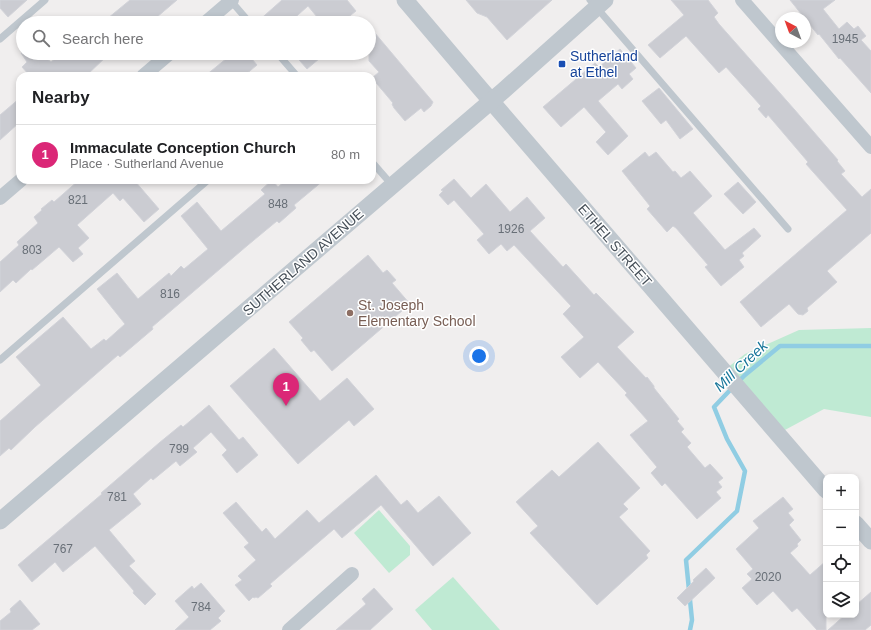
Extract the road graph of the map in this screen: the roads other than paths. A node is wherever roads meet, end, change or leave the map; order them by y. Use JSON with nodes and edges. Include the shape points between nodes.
{"nodes":[{"id":1,"x":45,"y":0,"type":"edge"},
{"id":2,"x":231,"y":0,"type":"edge"},
{"id":3,"x":405,"y":0,"type":"edge"},
{"id":4,"x":742,"y":0,"type":"edge"},
{"id":5,"x":597,"y":2,"type":"edge"},
{"id":6,"x":27,"y":16,"type":"edge"},
{"id":7,"x":213,"y":16,"type":"edge"},
{"id":8,"x":244,"y":16,"type":"edge"},
{"id":9,"x":16,"y":25,"type":"edge"},
{"id":10,"x":0,"y":39,"type":"edge"},
{"id":11,"x":162,"y":60,"type":"edge"},
{"id":12,"x":282,"y":60,"type":"edge"},
{"id":13,"x":148,"y":72,"type":"edge"},
{"id":14,"x":293,"y":72,"type":"edge"},
{"id":15,"x":490,"y":101,"type":"junction"},
{"id":16,"x":871,"y":147,"type":"edge"},
{"id":17,"x":376,"y":167,"type":"edge"},
{"id":18,"x":16,"y":184,"type":"edge"},
{"id":19,"x":203,"y":184,"type":"edge"},
{"id":20,"x":392,"y":185,"type":"junction"},
{"id":21,"x":0,"y":198,"type":"edge"},
{"id":22,"x":788,"y":228,"type":"dead end"},
{"id":23,"x":0,"y":360,"type":"edge"},
{"id":24,"x":823,"y":487,"type":"edge"},
{"id":25,"x":0,"y":522,"type":"edge"},
{"id":26,"x":859,"y":527,"type":"edge"},
{"id":27,"x":871,"y":541,"type":"edge"},
{"id":28,"x":352,"y":574,"type":"dead end"},
{"id":29,"x":289,"y":630,"type":"edge"}],
"edges":[{"from":1,"to":6,"type":"lane"},
{"from":2,"to":7,"type":"street"},
{"from":2,"to":8,"type":"lane"},
{"from":3,"to":15,"type":"street","name":"ETHEL STREET"},
{"from":4,"to":16,"type":"street"},
{"from":5,"to":15,"type":"street","name":"SUTHERLAND AVENUE"},
{"from":5,"to":22,"type":"lane"},
{"from":9,"to":10,"type":"lane"},
{"from":11,"to":13,"type":"street"},
{"from":12,"to":14,"type":"lane"},
{"from":15,"to":20,"type":"street","name":"SUTHERLAND AVENUE"},
{"from":15,"to":24,"type":"street","name":"ETHEL STREET"},
{"from":17,"to":20,"type":"lane"},
{"from":18,"to":21,"type":"street"},
{"from":19,"to":23,"type":"lane"},
{"from":20,"to":25,"type":"street","name":"SUTHERLAND AVENUE"},
{"from":26,"to":27,"type":"street"},
{"from":28,"to":29,"type":"street"}]}
